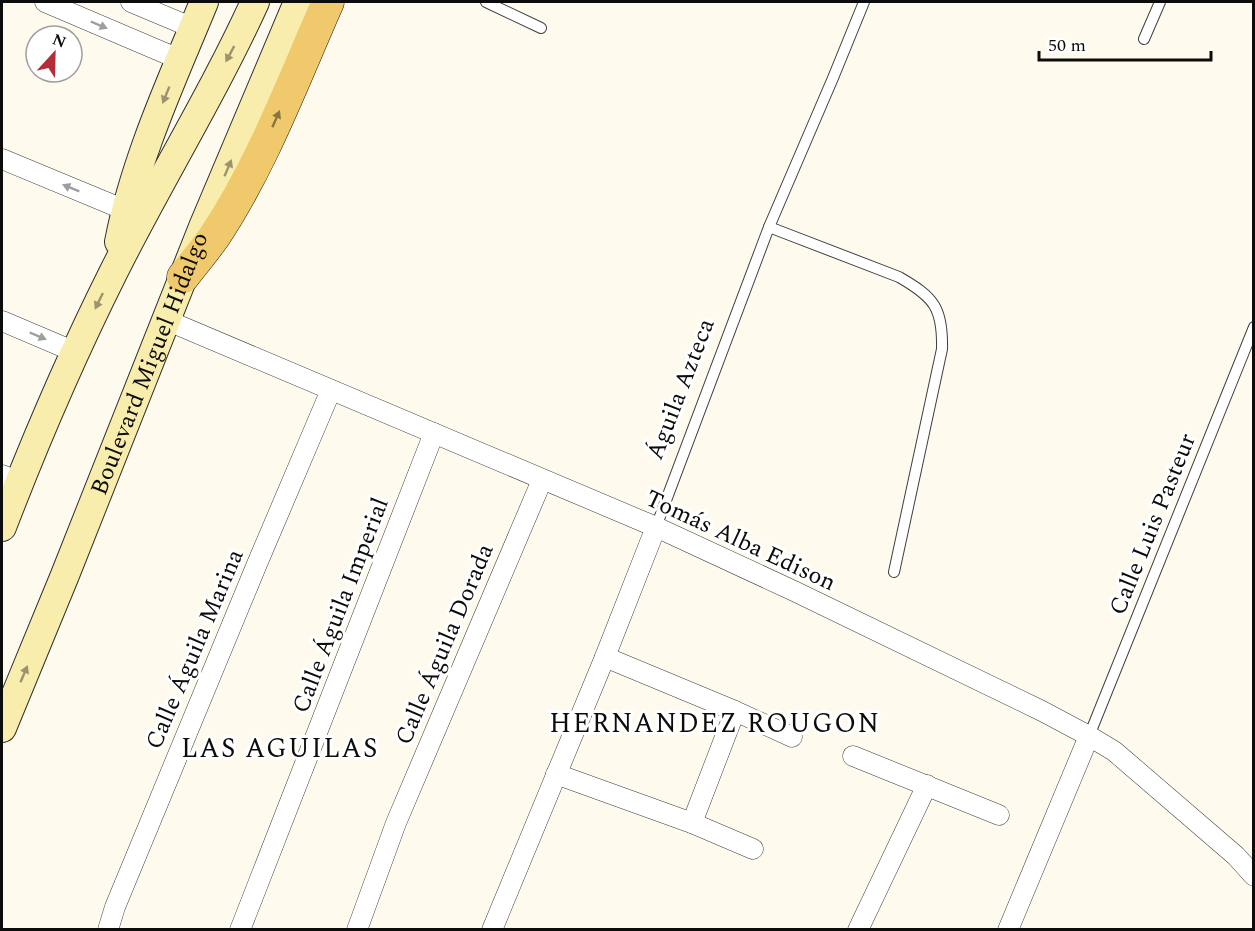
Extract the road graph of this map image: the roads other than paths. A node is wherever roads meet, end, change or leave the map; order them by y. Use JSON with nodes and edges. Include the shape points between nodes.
{"nodes":[{"id":1,"x":45,"y":2,"type":"edge"},
{"id":2,"x":131,"y":2,"type":"edge"},
{"id":3,"x":204,"y":2,"type":"edge"},
{"id":4,"x":255,"y":2,"type":"edge"},
{"id":5,"x":298,"y":2,"type":"edge"},
{"id":6,"x":328,"y":2,"type":"edge"},
{"id":7,"x":486,"y":2,"type":"edge"},
{"id":8,"x":864,"y":2,"type":"edge"},
{"id":9,"x":1160,"y":2,"type":"edge"},
{"id":10,"x":193,"y":28,"type":"junction"},
{"id":11,"x":541,"y":28,"type":"dead end"},
{"id":12,"x":1144,"y":39,"type":"dead end"},
{"id":13,"x":181,"y":60,"type":"junction"},
{"id":14,"x":2,"y":159,"type":"edge"},
{"id":15,"x":125,"y":210,"type":"junction"},
{"id":16,"x":769,"y":227,"type":"junction"},
{"id":17,"x":114,"y":272,"type":"junction"},
{"id":18,"x":183,"y":277,"type":"junction"},
{"id":19,"x":166,"y":320,"type":"junction"},
{"id":20,"x":2,"y":321,"type":"edge"},
{"id":21,"x":1254,"y":327,"type":"edge"},
{"id":22,"x":75,"y":352,"type":"junction"},
{"id":23,"x":331,"y":390,"type":"junction"},
{"id":24,"x":434,"y":433,"type":"junction"},
{"id":25,"x":10,"y":478,"type":"edge"},
{"id":26,"x":542,"y":480,"type":"junction"},
{"id":27,"x":2,"y":527,"type":"edge"},
{"id":28,"x":656,"y":527,"type":"junction"},
{"id":29,"x":894,"y":572,"type":"dead end"},
{"id":30,"x":604,"y":657,"type":"junction"},
{"id":31,"x":735,"y":711,"type":"junction"},
{"id":32,"x":2,"y":728,"type":"edge"},
{"id":33,"x":1089,"y":736,"type":"junction"},
{"id":34,"x":792,"y":737,"type":"dead end"},
{"id":35,"x":853,"y":756,"type":"dead end"},
{"id":36,"x":556,"y":774,"type":"junction"},
{"id":37,"x":927,"y":785,"type":"junction"},
{"id":38,"x":999,"y":815,"type":"dead end"},
{"id":39,"x":692,"y":824,"type":"junction"},
{"id":40,"x":753,"y":849,"type":"dead end"},
{"id":41,"x":1254,"y":876,"type":"edge"},
{"id":42,"x":108,"y":930,"type":"edge"},
{"id":43,"x":240,"y":930,"type":"edge"},
{"id":44,"x":357,"y":930,"type":"edge"},
{"id":45,"x":492,"y":930,"type":"edge"},
{"id":46,"x":858,"y":930,"type":"edge"},
{"id":47,"x":1008,"y":930,"type":"edge"}],
"edges":[{"from":1,"to":13,"type":"street","one_way":true},
{"from":2,"to":10,"type":"street"},
{"from":3,"to":10,"type":"main road"},
{"from":4,"to":17,"type":"main road","one_way":true},
{"from":18,"to":5,"type":"main road","name":"Boulevard Miguel Hidalgo","one_way":true},
{"from":18,"to":6,"type":"main road","one_way":true,"via":[[213,238],[262,151]]},
{"from":7,"to":11,"type":"lane"},
{"from":8,"to":16,"type":"lane","name":"Águila Azteca"},
{"from":9,"to":12,"type":"lane"},
{"from":10,"to":13,"type":"main road"},
{"from":13,"to":15,"type":"main road","one_way":true},
{"from":15,"to":14,"type":"street","one_way":true},
{"from":15,"to":17,"type":"main road"},
{"from":16,"to":28,"type":"lane","name":"Águila Azteca"},
{"from":16,"to":29,"type":"lane","via":[[899,277],[919,288],[940,318],[942,349]]},
{"from":17,"to":22,"type":"main road","one_way":true},
{"from":18,"to":19,"type":"main road","name":"Boulevard Miguel Hidalgo"},
{"from":19,"to":23,"type":"street","name":"Tomás Alba Edison"},
{"from":32,"to":19,"type":"main road","name":"Boulevard Miguel Hidalgo","one_way":true},
{"from":20,"to":22,"type":"street","one_way":true},
{"from":21,"to":33,"type":"lane","name":"Calle Luis Pasteur"},
{"from":22,"to":25,"type":"main road"},
{"from":23,"to":24,"type":"street","name":"Tomás Alba Edison"},
{"from":23,"to":42,"type":"street","name":"Calle Águila Marina"},
{"from":24,"to":26,"type":"street","name":"Tomás Alba Edison"},
{"from":24,"to":43,"type":"street","name":"Calle Águila Imperial"},
{"from":25,"to":27,"type":"main road"},
{"from":26,"to":28,"type":"street","name":"Tomás Alba Edison"},
{"from":26,"to":44,"type":"street","name":"Calle Águila Dorada","via":[[396,823]]},
{"from":28,"to":30,"type":"street","name":"Águila Azteca"},
{"from":28,"to":33,"type":"street","name":"Tomás Alba Edison"},
{"from":30,"to":31,"type":"street"},
{"from":30,"to":36,"type":"street","name":"Águila Azteca"},
{"from":31,"to":34,"type":"street"},
{"from":31,"to":39,"type":"street"},
{"from":33,"to":41,"type":"street","name":"Tomás Alba Edison","via":[[1114,751]]},
{"from":33,"to":47,"type":"street"},
{"from":35,"to":37,"type":"street"},
{"from":36,"to":39,"type":"street"},
{"from":36,"to":45,"type":"street","name":"Águila Azteca"},
{"from":37,"to":38,"type":"street"},
{"from":37,"to":46,"type":"street"},
{"from":39,"to":40,"type":"street"}]}
